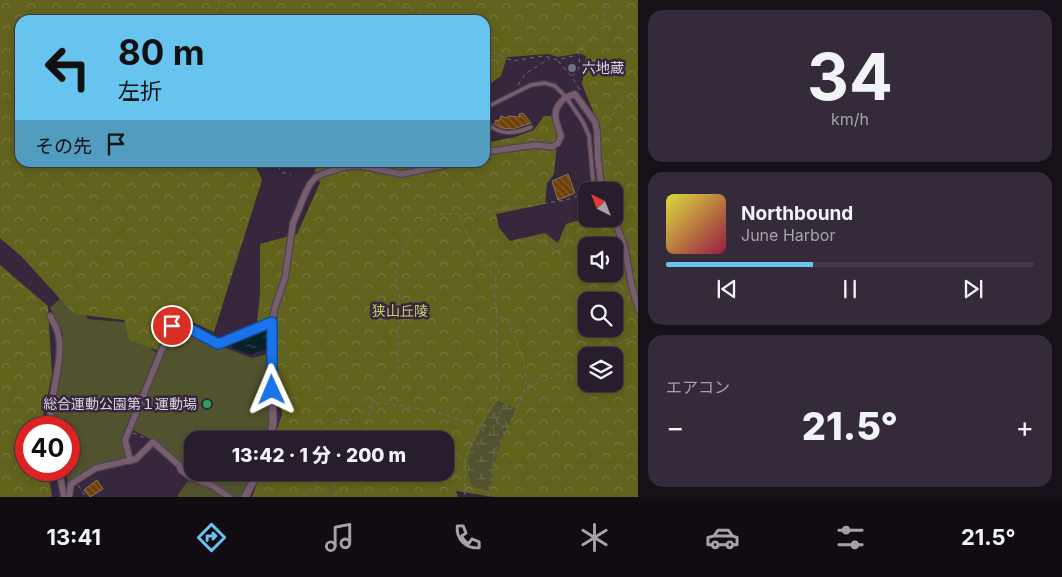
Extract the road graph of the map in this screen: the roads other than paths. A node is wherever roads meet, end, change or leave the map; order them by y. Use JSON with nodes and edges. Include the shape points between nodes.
{"nodes":[{"id":1,"x":566,"y":98,"type":"junction"},
{"id":2,"x":490,"y":105,"type":"edge"},
{"id":3,"x":490,"y":126,"type":"edge"},
{"id":4,"x":531,"y":127,"type":"dead end"},
{"id":5,"x":490,"y":151,"type":"edge"},
{"id":6,"x":345,"y":167,"type":"edge"},
{"id":7,"x":366,"y":167,"type":"edge"},
{"id":8,"x":436,"y":167,"type":"edge"},
{"id":9,"x":593,"y":182,"type":"edge"},
{"id":10,"x":601,"y":182,"type":"edge"},
{"id":11,"x":617,"y":228,"type":"edge"},
{"id":12,"x":638,"y":311,"type":"edge"},
{"id":13,"x":50,"y":316,"type":"dead end"},
{"id":14,"x":272,"y":322,"type":"junction"},
{"id":15,"x":50,"y":416,"type":"edge"},
{"id":16,"x":271,"y":431,"type":"edge"},
{"id":17,"x":130,"y":461,"type":"junction"},
{"id":18,"x":62,"y":481,"type":"edge"},
{"id":19,"x":253,"y":481,"type":"edge"},
{"id":20,"x":64,"y":497,"type":"edge"},
{"id":21,"x":69,"y":497,"type":"edge"},
{"id":22,"x":228,"y":497,"type":"edge"},
{"id":23,"x":245,"y":497,"type":"edge"}],
"edges":[{"from":1,"to":2,"type":"lane","via":[[551,83],[540,83]]},
{"from":1,"to":5,"type":"street","via":[[555,112],[560,139],[555,146],[536,145]]},
{"from":1,"to":9,"type":"lane","via":[[589,136]]},
{"from":1,"to":10,"type":"street","via":[[575,94],[596,122]]},
{"from":3,"to":4,"type":"lane","via":[[504,133]]},
{"from":6,"to":14,"type":"street","via":[[316,178],[305,194],[293,223],[285,278]]},
{"from":7,"to":8,"type":"street","via":[[402,174]]},
{"from":11,"to":12,"type":"street"},
{"from":13,"to":15,"type":"street","via":[[60,346]]},
{"from":14,"to":16,"type":"street"},
{"from":14,"to":17,"type":"street","via":[[218,344],[179,323],[172,326],[126,440]]},
{"from":17,"to":21,"type":"street","via":[[96,468],[75,480]]},
{"from":17,"to":22,"type":"street","via":[[153,442],[189,476],[213,486]]},
{"from":18,"to":20,"type":"street"},
{"from":19,"to":23,"type":"street"}]}
